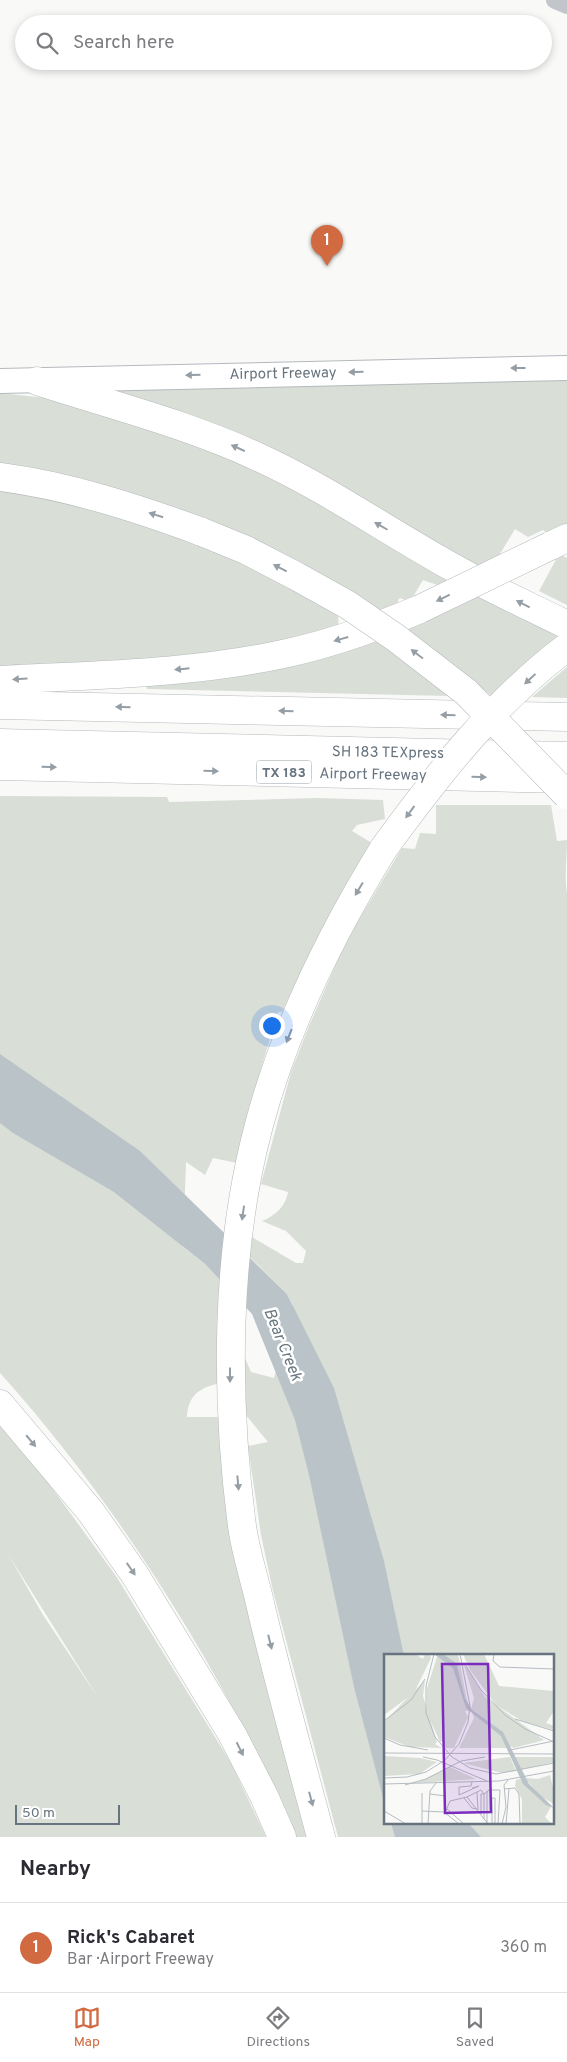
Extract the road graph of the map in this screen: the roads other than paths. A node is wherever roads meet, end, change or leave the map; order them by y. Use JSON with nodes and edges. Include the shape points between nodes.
{"nodes":[{"id":1,"x":555,"y":0,"type":"edge"},
{"id":2,"x":567,"y":5,"type":"edge"},
{"id":3,"x":567,"y":368,"type":"edge"},
{"id":4,"x":0,"y":381,"type":"edge"},
{"id":5,"x":37,"y":381,"type":"junction"},
{"id":6,"x":0,"y":477,"type":"edge"},
{"id":7,"x":559,"y":542,"type":"edge"},
{"id":8,"x":567,"y":625,"type":"edge"},
{"id":9,"x":567,"y":647,"type":"edge"},
{"id":10,"x":0,"y":680,"type":"edge"},
{"id":11,"x":0,"y":704,"type":"edge"},
{"id":12,"x":567,"y":717,"type":"edge"},
{"id":13,"x":0,"y":727,"type":"edge"},
{"id":14,"x":567,"y":740,"type":"edge"},
{"id":15,"x":0,"y":743,"type":"edge"},
{"id":16,"x":567,"y":756,"type":"edge"},
{"id":17,"x":0,"y":766,"type":"edge"},
{"id":18,"x":567,"y":779,"type":"edge"},
{"id":19,"x":567,"y":795,"type":"edge"},
{"id":20,"x":0,"y":1404,"type":"edge"},
{"id":21,"x":282,"y":1837,"type":"edge"},
{"id":22,"x":321,"y":1837,"type":"edge"}],
"edges":[{"from":1,"to":2,"type":"street"},
{"from":3,"to":5,"type":"main road","name":"Airport Freeway","one_way":true},
{"from":4,"to":5,"type":"main road","name":"Airport Freeway"},
{"from":8,"to":5,"type":"highway","one_way":true,"via":[[453,568],[260,458],[165,420]]},
{"from":19,"to":6,"type":"highway","one_way":true,"bridge":true,"via":[[466,692],[348,605],[246,550],[156,515],[62,489]]},
{"from":7,"to":10,"type":"highway","one_way":true,"bridge":true,"via":[[420,609],[357,635],[273,656],[167,670]]},
{"from":9,"to":22,"type":"highway","one_way":true,"bridge":true,"via":[[509,698],[460,750],[384,848],[332,938],[294,1024],[259,1125],[236,1259],[231,1319],[230,1381],[242,1528]]},
{"from":12,"to":11,"type":"highway","one_way":true},
{"from":13,"to":14,"type":"highway","name":"SH 183 TEXpress"},
{"from":15,"to":16,"type":"highway","name":"SH 183 TEXpress"},
{"from":17,"to":18,"type":"highway","name":"Airport Freeway","number":"TX 183","one_way":true},
{"from":20,"to":21,"type":"highway","one_way":true,"via":[[92,1512],[136,1575],[232,1734]]}]}
